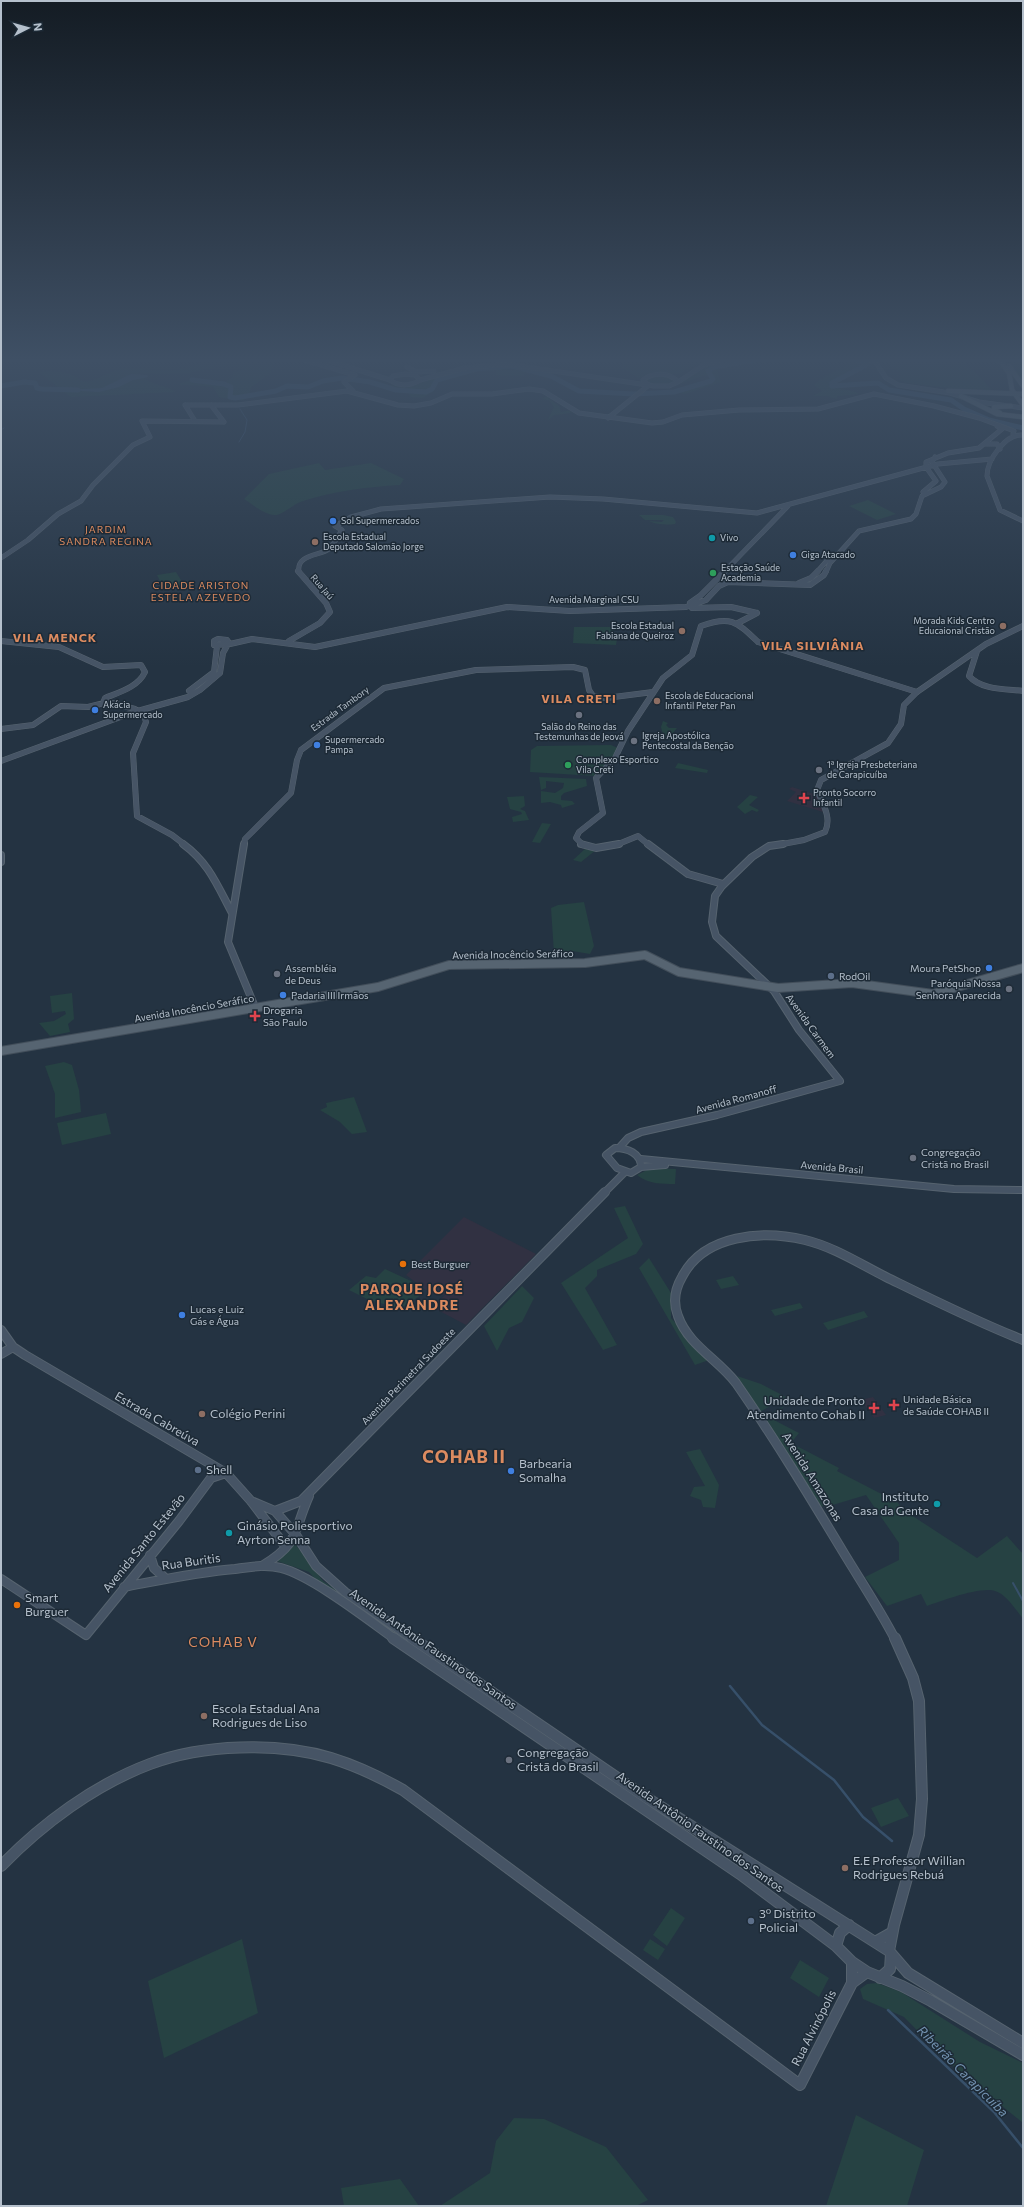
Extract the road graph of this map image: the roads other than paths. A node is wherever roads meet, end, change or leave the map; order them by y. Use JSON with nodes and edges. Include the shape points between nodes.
{"nodes":[{"id":1,"x":115,"y":461,"type":"edge"},
{"id":2,"x":928,"y":461,"type":"edge"},
{"id":3,"x":932,"y":461,"type":"edge"},
{"id":4,"x":969,"y":461,"type":"joint"},
{"id":5,"x":988,"y":463,"type":"joint"},
{"id":6,"x":934,"y":465,"type":"junction"},
{"id":7,"x":926,"y":467,"type":"junction"},
{"id":8,"x":934,"y":485,"type":"junction"},
{"id":9,"x":942,"y":487,"type":"junction"},
{"id":10,"x":788,"y":506,"type":"junction"},
{"id":11,"x":769,"y":511,"type":"junction"},
{"id":12,"x":779,"y":516,"type":"junction"},
{"id":13,"x":1023,"y":521,"type":"edge"},
{"id":14,"x":858,"y":531,"type":"junction"},
{"id":15,"x":1,"y":558,"type":"edge"},
{"id":16,"x":822,"y":576,"type":"junction"},
{"id":17,"x":811,"y":578,"type":"junction"},
{"id":18,"x":717,"y":580,"type":"junction"},
{"id":19,"x":725,"y":582,"type":"junction"},
{"id":20,"x":684,"y":606,"type":"junction"},
{"id":21,"x":738,"y":623,"type":"junction"},
{"id":22,"x":1023,"y":626,"type":"edge"},
{"id":23,"x":1,"y":641,"type":"edge"},
{"id":24,"x":289,"y":641,"type":"junction"},
{"id":25,"x":227,"y":643,"type":"junction"},
{"id":26,"x":979,"y":649,"type":"junction"},
{"id":27,"x":1023,"y":691,"type":"edge"},
{"id":28,"x":653,"y":692,"type":"junction"},
{"id":29,"x":916,"y":692,"type":"junction"},
{"id":30,"x":161,"y":702,"type":"junction"},
{"id":31,"x":106,"y":703,"type":"junction"},
{"id":32,"x":137,"y":710,"type":"junction"},
{"id":33,"x":1,"y":729,"type":"edge"},
{"id":34,"x":1,"y":760,"type":"edge"},
{"id":35,"x":1,"y":855,"type":"edge"},
{"id":36,"x":1,"y":862,"type":"edge"},
{"id":37,"x":723,"y":884,"type":"junction"},
{"id":38,"x":226,"y":903,"type":"junction"},
{"id":39,"x":234,"y":903,"type":"junction"},
{"id":40,"x":232,"y":913,"type":"junction"},
{"id":41,"x":1023,"y":968,"type":"edge"},
{"id":42,"x":768,"y":986,"type":"junction"},
{"id":43,"x":255,"y":1007,"type":"junction"},
{"id":44,"x":1,"y":1051,"type":"edge"},
{"id":45,"x":837,"y":1077,"type":"joint"},
{"id":46,"x":632,"y":1136,"type":"junction"},
{"id":47,"x":619,"y":1148,"type":"junction"},
{"id":48,"x":629,"y":1150,"type":"junction"},
{"id":49,"x":641,"y":1163,"type":"junction"},
{"id":50,"x":624,"y":1172,"type":"junction"},
{"id":51,"x":1023,"y":1190,"type":"edge"},
{"id":52,"x":1,"y":1330,"type":"edge"},
{"id":53,"x":1023,"y":1340,"type":"edge"},
{"id":54,"x":13,"y":1347,"type":"junction"},
{"id":55,"x":1,"y":1354,"type":"edge"},
{"id":56,"x":226,"y":1474,"type":"junction"},
{"id":57,"x":311,"y":1492,"type":"junction"},
{"id":58,"x":251,"y":1501,"type":"junction"},
{"id":59,"x":275,"y":1511,"type":"junction"},
{"id":60,"x":296,"y":1535,"type":"junction"},
{"id":61,"x":286,"y":1547,"type":"junction"},
{"id":62,"x":150,"y":1555,"type":"junction"},
{"id":63,"x":262,"y":1566,"type":"junction"},
{"id":64,"x":165,"y":1578,"type":"junction"},
{"id":65,"x":1,"y":1579,"type":"edge"},
{"id":66,"x":124,"y":1587,"type":"junction"},
{"id":67,"x":1,"y":1866,"type":"edge"},
{"id":68,"x":849,"y":1925,"type":"junction"},
{"id":69,"x":891,"y":1933,"type":"junction"},
{"id":70,"x":875,"y":1942,"type":"junction"},
{"id":71,"x":836,"y":1946,"type":"junction"},
{"id":72,"x":890,"y":1953,"type":"junction"},
{"id":73,"x":852,"y":1962,"type":"junction"},
{"id":74,"x":867,"y":1972,"type":"junction"},
{"id":75,"x":880,"y":1978,"type":"junction"},
{"id":76,"x":852,"y":1983,"type":"junction"},
{"id":77,"x":1023,"y":2042,"type":"edge"},
{"id":78,"x":1023,"y":2056,"type":"edge"}],
"edges":[{"from":1,"to":15,"type":"main road","via":[[92,485],[81,501],[58,514]]},
{"from":2,"to":7,"type":"main road"},
{"from":3,"to":6,"type":"main road"},
{"from":4,"to":5,"type":"main road"},
{"from":4,"to":6,"type":"main road"},
{"from":5,"to":13,"type":"main road","via":[[987,474],[1000,510]]},
{"from":6,"to":7,"type":"main road"},
{"from":6,"to":9,"type":"main road","via":[[945,482]]},
{"from":7,"to":8,"type":"main road","via":[[935,478]]},
{"from":7,"to":10,"type":"main road"},
{"from":8,"to":9,"type":"main road"},
{"from":8,"to":14,"type":"main road","via":[[918,495],[908,519]]},
{"from":9,"to":14,"type":"main road","via":[[922,496],[916,514],[911,519]]},
{"from":10,"to":11,"type":"main road"},
{"from":10,"to":12,"type":"main road","name":"Avenida Marginal CSU"},
{"from":11,"to":12,"type":"main road"},
{"from":11,"to":24,"type":"main road","name":"Rua Jaú","via":[[742,512],[603,498],[550,496],[371,511],[352,516],[335,526],[342,530],[329,550],[304,558],[298,570],[330,608],[330,614],[317,626]]},
{"from":12,"to":18,"type":"main road","name":"Avenida Marginal CSU"},
{"from":14,"to":16,"type":"main road"},
{"from":14,"to":17,"type":"main road","via":[[850,535]]},
{"from":16,"to":17,"type":"main road","via":[[818,574]]},
{"from":16,"to":19,"type":"main road","via":[[810,585],[798,586]]},
{"from":17,"to":19,"type":"main road","via":[[797,583]]},
{"from":18,"to":19,"type":"main road"},
{"from":18,"to":20,"type":"main road","name":"Avenida Marginal CSU","via":[[694,601]]},
{"from":19,"to":20,"type":"main road","name":"Avenida Marginal CSU","via":[[706,600]]},
{"from":20,"to":21,"type":"main road","via":[[731,607],[757,613]]},
{"from":20,"to":24,"type":"main road","name":"Avenida Marginal CSU","via":[[558,608],[510,604],[321,642]]},
{"from":20,"to":25,"type":"main road","name":"Avenida Marginal CSU","via":[[667,609],[570,611],[512,607],[315,647],[288,646],[258,638]]},
{"from":21,"to":28,"type":"main road","via":[[715,621],[701,626],[692,655],[663,678]]},
{"from":21,"to":29,"type":"main road","via":[[758,642]]},
{"from":22,"to":26,"type":"main road"},
{"from":23,"to":31,"type":"main road","via":[[59,647],[102,667],[140,665],[145,672],[143,677],[113,695]]},
{"from":24,"to":25,"type":"main road","name":"Avenida Marginal CSU","via":[[257,634]]},
{"from":25,"to":30,"type":"main road","via":[[221,671],[214,679],[193,694]]},
{"from":25,"to":30,"type":"main road","via":[[215,640],[213,644],[217,646],[215,669],[212,674],[190,691]]},
{"from":26,"to":27,"type":"main road","via":[[969,676],[971,680],[979,684]]},
{"from":26,"to":29,"type":"main road"},
{"from":28,"to":37,"type":"main road","via":[[628,731],[615,758],[596,778],[604,813],[578,832],[577,841],[605,848],[638,836],[688,874]]},
{"from":28,"to":39,"type":"main road","name":"Estrada Tambory","via":[[598,698],[588,691],[585,670],[568,666],[476,670],[384,688],[301,750],[291,793],[245,839]]},
{"from":29,"to":37,"type":"main road","name":"Avenida Carmem","via":[[904,705],[901,724],[888,743],[818,784],[818,795],[829,822],[825,832],[804,840],[769,846],[752,856]]},
{"from":30,"to":32,"type":"main road"},
{"from":31,"to":32,"type":"main road"},
{"from":31,"to":33,"type":"main road","via":[[88,707],[61,706],[32,725]]},
{"from":32,"to":34,"type":"main road"},
{"from":32,"to":38,"type":"main road","via":[[144,715],[146,722],[133,753],[137,816],[142,821],[172,834],[198,855],[218,884]]},
{"from":35,"to":36,"type":"main road"},
{"from":37,"to":42,"type":"main road","name":"Avenida Carmem","via":[[713,900],[714,934]]},
{"from":38,"to":39,"type":"main road"},
{"from":38,"to":40,"type":"main road"},
{"from":39,"to":40,"type":"main road","name":"Estrada Tambory"},
{"from":40,"to":43,"type":"main road","name":"Estrada Tambory","via":[[228,942]]},
{"from":41,"to":42,"type":"main road","name":"Avenida Inocêncio Seráfico","via":[[938,994],[852,983],[807,987]]},
{"from":42,"to":43,"type":"main road","name":"Avenida Inocêncio Seráfico","via":[[679,972],[652,957],[639,955],[585,963],[449,965],[378,987]]},
{"from":42,"to":45,"type":"main road","name":"Avenida Carmem"},
{"from":43,"to":44,"type":"main road","name":"Avenida Inocêncio Seráfico"},
{"from":45,"to":46,"type":"main road","name":"Avenida Romanoff","via":[[840,1081]]},
{"from":46,"to":47,"type":"main road"},
{"from":46,"to":48,"type":"main road"},
{"from":47,"to":48,"type":"main road"},
{"from":47,"to":50,"type":"main road","via":[[606,1155],[610,1163]]},
{"from":48,"to":49,"type":"main road"},
{"from":49,"to":50,"type":"main road","name":"Avenida Brasil","via":[[632,1173]]},
{"from":49,"to":51,"type":"main road","name":"Avenida Brasil","via":[[683,1164],[954,1189]]},
{"from":50,"to":57,"type":"main road","name":"Avenida Perimetral Sudoeste"},
{"from":52,"to":54,"type":"main road","name":"Estrada Cabreúva"},
{"from":53,"to":69,"type":"main road","name":"Avenida Amazonas","via":[[832,1250],[813,1242],[780,1235],[744,1237],[709,1248],[689,1264],[675,1294],[683,1327],[726,1370],[759,1417],[893,1635],[913,1675],[921,1711],[922,1797],[917,1843]]},
{"from":54,"to":55,"type":"main road"},
{"from":54,"to":56,"type":"main road","name":"Estrada Cabreúva"},
{"from":56,"to":58,"type":"main road","name":"Estrada Cabreúva"},
{"from":56,"to":62,"type":"main road","name":"Avenida Santo Estevão","via":[[211,1478]]},
{"from":57,"to":59,"type":"main road","via":[[293,1506]]},
{"from":57,"to":60,"type":"main road","via":[[303,1508]]},
{"from":58,"to":59,"type":"main road"},
{"from":58,"to":61,"type":"main road","name":"Estrada Cabreúva"},
{"from":59,"to":60,"type":"main road","name":"Avenida Antônio Faustino dos Santos"},
{"from":60,"to":61,"type":"main road"},
{"from":60,"to":68,"type":"main road","name":"Avenida Antônio Faustino dos Santos","via":[[316,1566],[345,1592],[647,1798]]},
{"from":61,"to":63,"type":"main road"},
{"from":62,"to":64,"type":"main road","via":[[152,1566]]},
{"from":62,"to":66,"type":"main road","name":"Avenida Santo Estevão"},
{"from":63,"to":64,"type":"main road","name":"Rua Buritis"},
{"from":63,"to":71,"type":"main road","name":"Avenida Antônio Faustino dos Santos","via":[[292,1572],[325,1591],[740,1874]]},
{"from":64,"to":66,"type":"main road","name":"Rua Buritis"},
{"from":65,"to":66,"type":"main road","name":"Avenida Santo Estevão","via":[[86,1635]]},
{"from":67,"to":76,"type":"main road","name":"Rua Alvinópolis","via":[[39,1829],[112,1782],[145,1766],[179,1756],[239,1747],[275,1747],[311,1752],[350,1763],[377,1774],[403,1790],[800,2085]]},
{"from":68,"to":70,"type":"main road","name":"Avenida Antônio Faustino dos Santos"},
{"from":68,"to":71,"type":"main road","via":[[840,1933]]},
{"from":69,"to":70,"type":"main road"},
{"from":69,"to":72,"type":"main road","name":"Avenida Amazonas"},
{"from":70,"to":72,"type":"main road","name":"Avenida Antônio Faustino dos Santos"},
{"from":71,"to":73,"type":"main road","name":"Avenida Antônio Faustino dos Santos"},
{"from":72,"to":75,"type":"main road","name":"Avenida Amazonas","via":[[890,1969]]},
{"from":72,"to":77,"type":"main road","name":"Avenida Antônio Faustino dos Santos","via":[[908,1973]]},
{"from":73,"to":74,"type":"main road","name":"Avenida Antônio Faustino dos Santos"},
{"from":73,"to":76,"type":"main road","name":"Rua Alvinópolis"},
{"from":74,"to":75,"type":"main road","name":"Avenida Antônio Faustino dos Santos"},
{"from":74,"to":76,"type":"main road","name":"Rua Alvinópolis"},
{"from":75,"to":78,"type":"main road","name":"Avenida Antônio Faustino dos Santos","via":[[931,2001]]}]}
